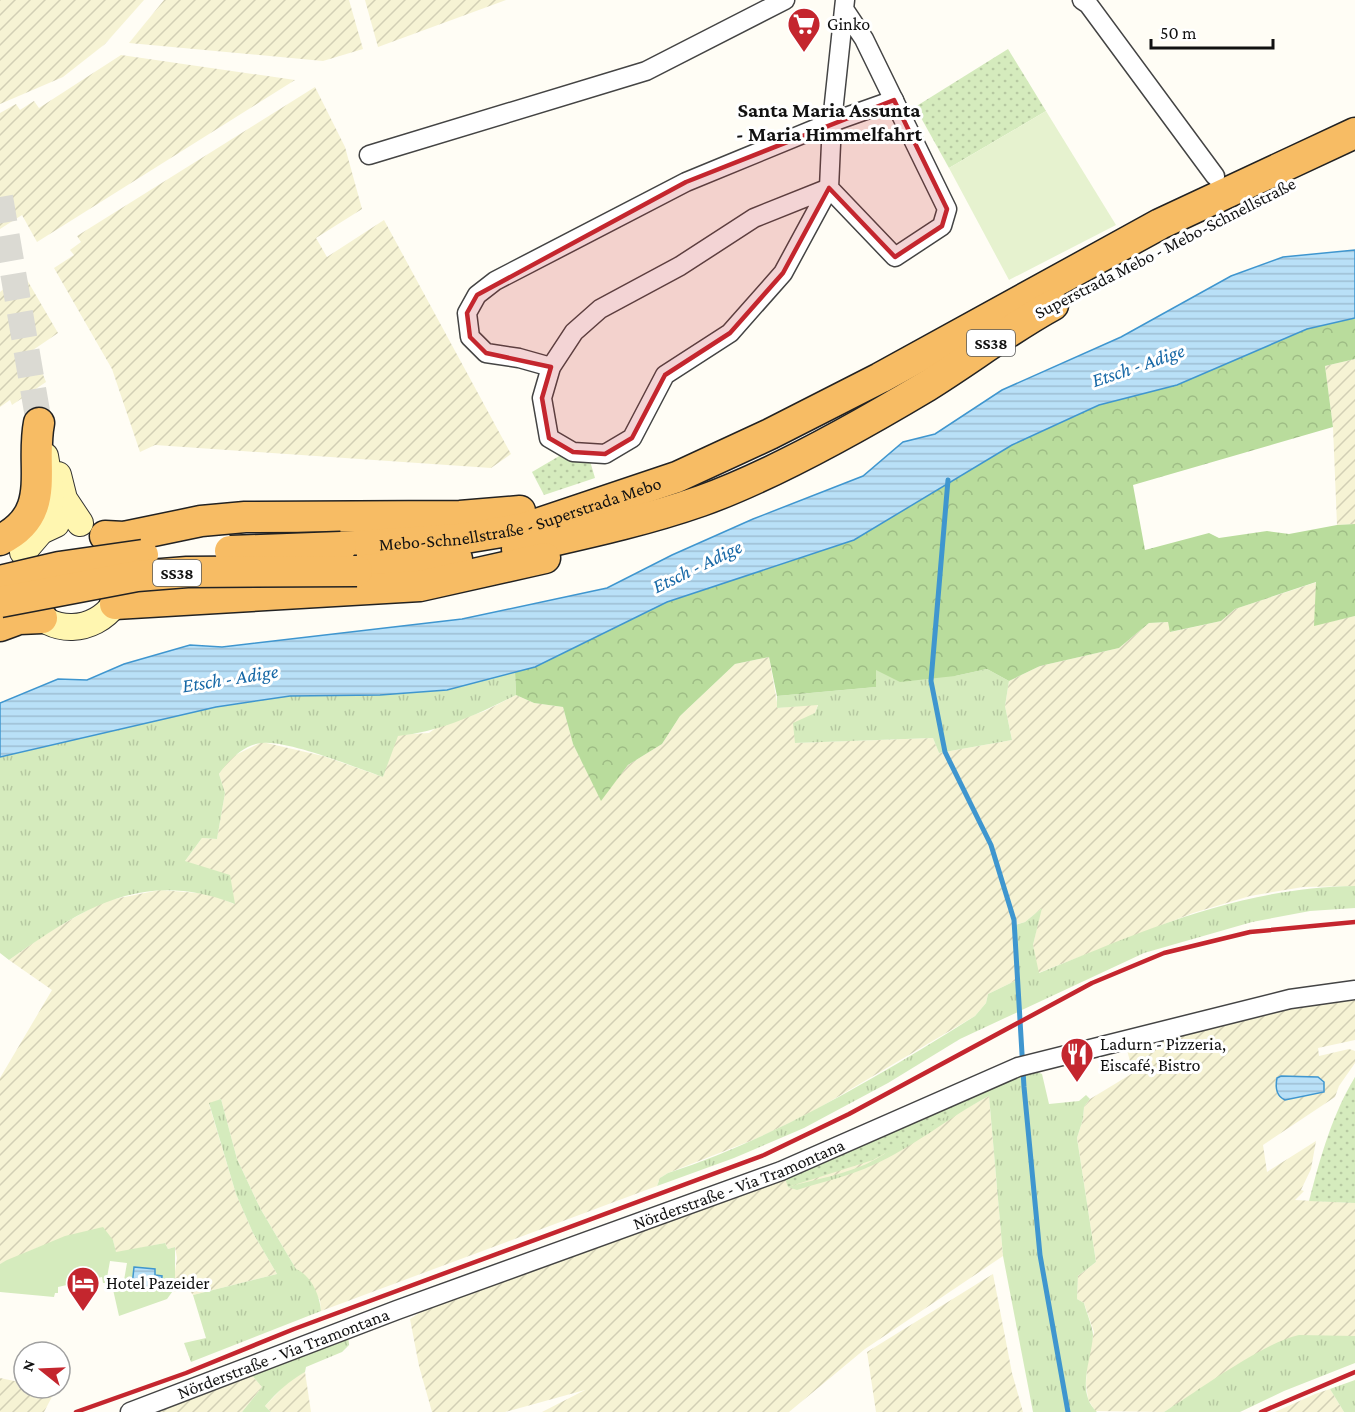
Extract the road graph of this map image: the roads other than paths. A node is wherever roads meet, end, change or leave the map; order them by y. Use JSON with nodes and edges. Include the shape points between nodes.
{"nodes":[{"id":1,"x":785,"y":0,"type":"edge"},
{"id":2,"x":1082,"y":0,"type":"edge"},
{"id":3,"x":844,"y":4,"type":"edge"},
{"id":4,"x":894,"y":100,"type":"junction"},
{"id":5,"x":832,"y":122,"type":"junction"},
{"id":6,"x":1355,"y":133,"type":"edge"},
{"id":7,"x":1355,"y":152,"type":"edge"},
{"id":8,"x":369,"y":155,"type":"dead end"},
{"id":9,"x":1215,"y":176,"type":"dead end"},
{"id":10,"x":829,"y":188,"type":"junction"},
{"id":11,"x":1001,"y":310,"type":"joint"},
{"id":12,"x":551,"y":367,"type":"junction"},
{"id":13,"x":39,"y":423,"type":"junction"},
{"id":14,"x":597,"y":505,"type":"junction"},
{"id":15,"x":624,"y":525,"type":"junction"},
{"id":16,"x":93,"y":529,"type":"junction"},
{"id":17,"x":16,"y":546,"type":"edge"},
{"id":18,"x":349,"y":559,"type":"junction"},
{"id":19,"x":0,"y":581,"type":"edge"},
{"id":20,"x":115,"y":604,"type":"joint"},
{"id":21,"x":23,"y":608,"type":"edge"},
{"id":22,"x":0,"y":626,"type":"edge"},
{"id":23,"x":1355,"y":990,"type":"edge"},
{"id":24,"x":130,"y":1412,"type":"edge"}],
"edges":[{"from":1,"to":8,"type":"street","via":[[646,71]]},
{"from":2,"to":9,"type":"street"},
{"from":3,"to":4,"type":"street"},
{"from":3,"to":5,"type":"street"},
{"from":4,"to":5,"type":"street"},
{"from":4,"to":10,"type":"street","via":[[947,209],[942,226],[895,257]]},
{"from":5,"to":10,"type":"street"},
{"from":5,"to":12,"type":"street","via":[[686,182],[495,280],[477,295],[467,313],[470,338],[486,353]]},
{"from":6,"to":11,"type":"highway","name":"Superstrada Mebo - Mebo-Schnellstraße","number":"SS38","via":[[1160,224]]},
{"from":7,"to":15,"type":"highway","name":"Superstrada Mebo - Mebo-Schnellstraße","number":"SS38","via":[[1167,243],[1056,303],[927,386],[792,460],[702,500]]},
{"from":10,"to":12,"type":"street","via":[[754,218],[680,266],[600,309],[574,332]]},
{"from":10,"to":12,"type":"street","via":[[783,273],[730,333],[665,375],[632,438],[605,454],[573,452],[549,438],[542,398]]},
{"from":11,"to":14,"type":"highway","name":"Mebo-Schnellstraße - Superstrada Mebo","number":"SS38","via":[[770,435],[677,477]]},
{"from":13,"to":16,"type":"main road","via":[[51,439],[64,499]]},
{"from":13,"to":17,"type":"highway","via":[[34,445],[39,481],[36,499]]},
{"from":13,"to":17,"type":"main road","via":[[52,497]]},
{"from":14,"to":16,"type":"highway","via":[[565,504],[460,516],[245,517],[201,521],[124,537]]},
{"from":14,"to":18,"type":"highway","name":"Mebo-Schnellstraße - Superstrada Mebo","number":"SS38","via":[[525,528]]},
{"from":15,"to":18,"type":"highway","name":"Mebo-Schnellstraße - Superstrada Mebo","number":"SS38","via":[[510,550]]},
{"from":15,"to":20,"type":"highway","via":[[590,546],[420,586]]},
{"from":16,"to":17,"type":"main road","via":[[57,524]]},
{"from":18,"to":19,"type":"highway","name":"Mebo-Schnellstraße - Superstrada Mebo","number":"SS38","bridge":true,"via":[[134,555]]},
{"from":18,"to":21,"type":"highway","name":"Mebo-Schnellstraße - Superstrada Mebo","number":"SS38","bridge":true,"via":[[137,576]]},
{"from":20,"to":21,"type":"main road","via":[[99,620],[82,626],[58,626]]},
{"from":21,"to":22,"type":"highway","name":"Mebo-Schnellstraße - Superstrada Mebo","via":[[19,619]]},
{"from":23,"to":24,"type":"street","name":"Nörderstraße - Via Tramontana","via":[[1290,999],[1026,1065],[781,1171]]}]}
